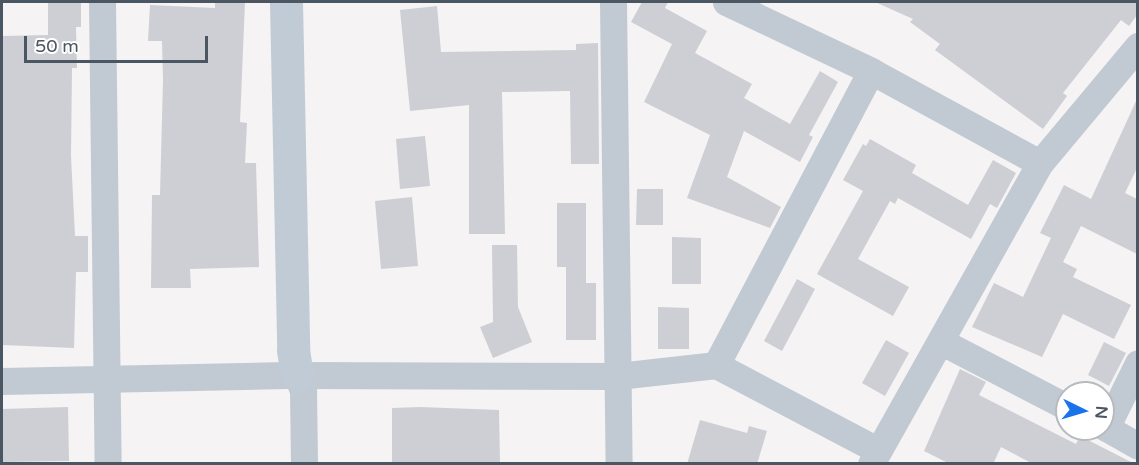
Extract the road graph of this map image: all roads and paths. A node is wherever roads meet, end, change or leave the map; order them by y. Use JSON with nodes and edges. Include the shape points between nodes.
{"nodes":[{"id":1,"x":102,"y":2,"type":"edge"},
{"id":2,"x":286,"y":2,"type":"edge"},
{"id":3,"x":613,"y":2,"type":"edge"},
{"id":4,"x":726,"y":2,"type":"edge"},
{"id":5,"x":1137,"y":46,"type":"edge"},
{"id":6,"x":871,"y":71,"type":"junction"},
{"id":7,"x":1040,"y":163,"type":"junction"},
{"id":8,"x":942,"y":342,"type":"junction"},
{"id":9,"x":1137,"y":363,"type":"edge"},
{"id":10,"x":716,"y":365,"type":"junction"},
{"id":11,"x":297,"y":375,"type":"junction"},
{"id":12,"x":618,"y":376,"type":"junction"},
{"id":13,"x":2,"y":381,"type":"edge"},
{"id":14,"x":106,"y":381,"type":"junction"},
{"id":15,"x":1055,"y":401,"type":"edge"},
{"id":16,"x":1115,"y":407,"type":"edge"},
{"id":17,"x":1115,"y":433,"type":"edge"},
{"id":18,"x":1137,"y":446,"type":"edge"},
{"id":19,"x":875,"y":459,"type":"edge"},
{"id":20,"x":108,"y":464,"type":"edge"},
{"id":21,"x":304,"y":464,"type":"edge"},
{"id":22,"x":619,"y":464,"type":"edge"}],
"edges":[{"from":1,"to":14,"type":"street"},
{"from":2,"to":11,"type":"street","via":[[293,350]]},
{"from":3,"to":12,"type":"street"},
{"from":4,"to":6,"type":"street"},
{"from":5,"to":7,"type":"street"},
{"from":6,"to":7,"type":"street"},
{"from":6,"to":10,"type":"street"},
{"from":7,"to":8,"type":"street"},
{"from":8,"to":15,"type":"street"},
{"from":8,"to":19,"type":"street"},
{"from":9,"to":16,"type":"street"},
{"from":10,"to":12,"type":"street"},
{"from":10,"to":19,"type":"street"},
{"from":11,"to":12,"type":"street"},
{"from":11,"to":14,"type":"street"},
{"from":11,"to":21,"type":"street","via":[[303,391]]},
{"from":12,"to":22,"type":"street"},
{"from":13,"to":14,"type":"street"},
{"from":14,"to":20,"type":"street"},
{"from":17,"to":18,"type":"street"}]}
